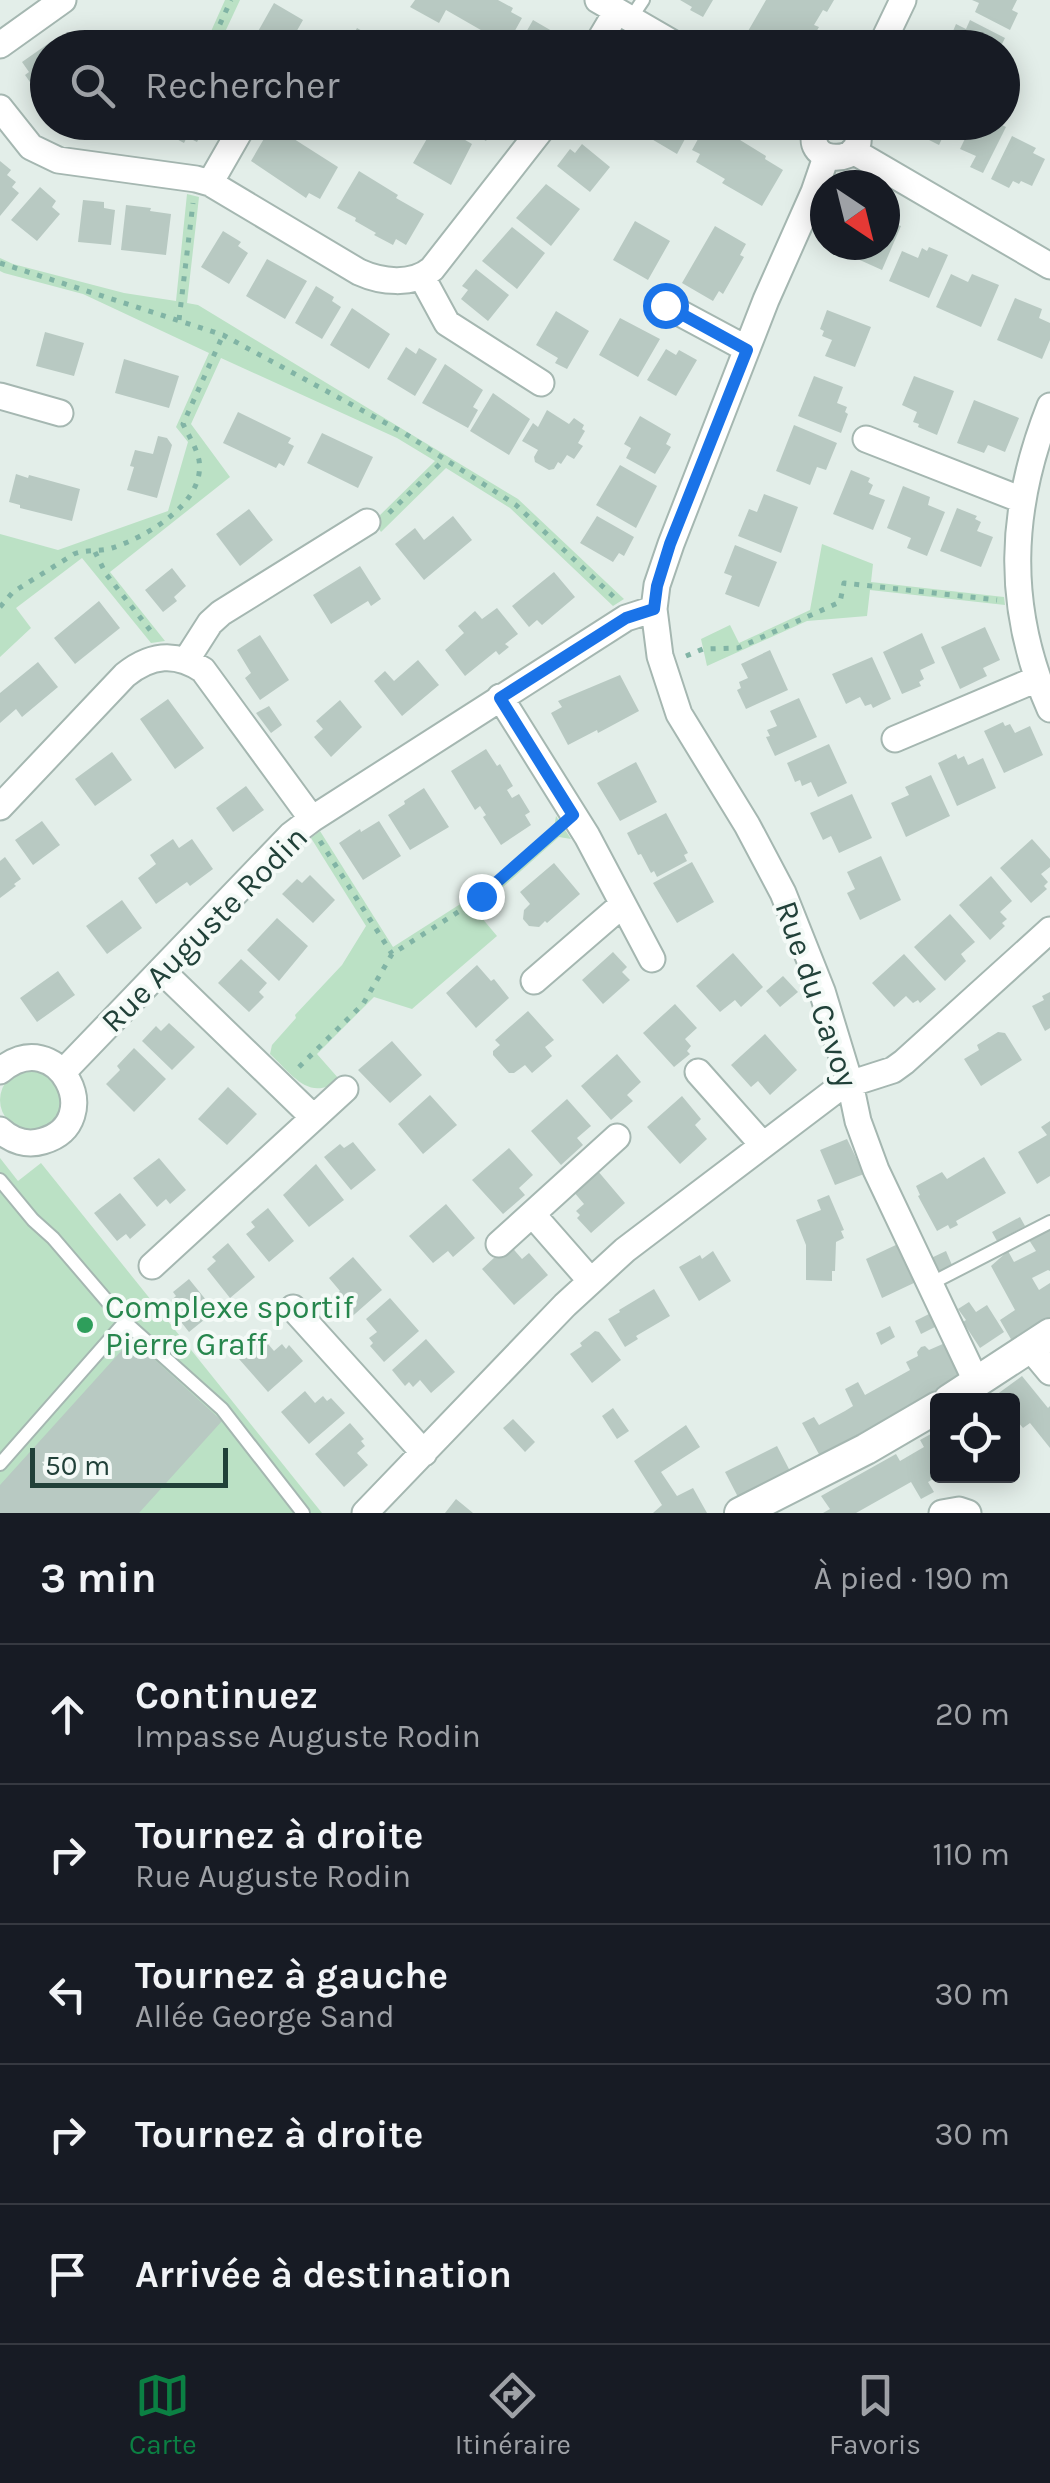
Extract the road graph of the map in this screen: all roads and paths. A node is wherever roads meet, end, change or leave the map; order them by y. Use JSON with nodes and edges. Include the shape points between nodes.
{"nodes":[{"id":1,"x":62,"y":0,"type":"edge"},
{"id":2,"x":231,"y":0,"type":"edge"},
{"id":3,"x":903,"y":0,"type":"edge"},
{"id":4,"x":622,"y":7,"type":"edge"},
{"id":5,"x":217,"y":30,"type":"edge"},
{"id":6,"x":607,"y":30,"type":"edge"},
{"id":7,"x":655,"y":30,"type":"edge"},
{"id":8,"x":889,"y":30,"type":"edge"},
{"id":9,"x":0,"y":45,"type":"edge"},
{"id":10,"x":0,"y":108,"type":"edge"},
{"id":11,"x":232,"y":140,"type":"edge"},
{"id":12,"x":533,"y":140,"type":"edge"},
{"id":13,"x":814,"y":140,"type":"edge"},
{"id":14,"x":858,"y":140,"type":"edge"},
{"id":15,"x":853,"y":151,"type":"junction"},
{"id":16,"x":826,"y":157,"type":"junction"},
{"id":17,"x":203,"y":181,"type":"junction"},
{"id":18,"x":0,"y":263,"type":"edge"},
{"id":19,"x":1050,"y":266,"type":"edge"},
{"id":20,"x":422,"y":277,"type":"junction"},
{"id":21,"x":665,"y":305,"type":"dead end"},
{"id":22,"x":179,"y":320,"type":"junction"},
{"id":23,"x":223,"y":334,"type":"junction"},
{"id":24,"x":747,"y":350,"type":"junction"},
{"id":25,"x":541,"y":382,"type":"dead end"},
{"id":26,"x":0,"y":396,"type":"edge"},
{"id":27,"x":1050,"y":406,"type":"edge"},
{"id":28,"x":60,"y":413,"type":"dead end"},
{"id":29,"x":866,"y":439,"type":"dead end"},
{"id":30,"x":445,"y":459,"type":"junction"},
{"id":31,"x":1022,"y":500,"type":"junction"},
{"id":32,"x":368,"y":522,"type":"joint"},
{"id":33,"x":95,"y":552,"type":"junction"},
{"id":34,"x":1020,"y":603,"type":"junction"},
{"id":35,"x":0,"y":607,"type":"edge"},
{"id":36,"x":654,"y":609,"type":"junction"},
{"id":37,"x":626,"y":618,"type":"junction"},
{"id":38,"x":177,"y":658,"type":"junction"},
{"id":39,"x":663,"y":666,"type":"junction"},
{"id":40,"x":1037,"y":678,"type":"junction"},
{"id":41,"x":500,"y":698,"type":"junction"},
{"id":42,"x":1050,"y":708,"type":"edge"},
{"id":43,"x":895,"y":740,"type":"dead end"},
{"id":44,"x":0,"y":807,"type":"edge"},
{"id":45,"x":573,"y":815,"type":"junction"},
{"id":46,"x":312,"y":819,"type":"junction"},
{"id":47,"x":622,"y":905,"type":"junction"},
{"id":48,"x":1050,"y":930,"type":"edge"},
{"id":49,"x":392,"y":954,"type":"junction"},
{"id":50,"x":652,"y":958,"type":"dead end"},
{"id":51,"x":161,"y":970,"type":"junction"},
{"id":52,"x":534,"y":981,"type":"dead end"},
{"id":53,"x":0,"y":1071,"type":"edge"},
{"id":54,"x":63,"y":1072,"type":"junction"},
{"id":55,"x":698,"y":1072,"type":"dead end"},
{"id":56,"x":850,"y":1083,"type":"junction"},
{"id":57,"x":280,"y":1085,"type":"junction"},
{"id":58,"x":345,"y":1090,"type":"dead end"},
{"id":59,"x":313,"y":1117,"type":"junction"},
{"id":60,"x":3,"y":1137,"type":"edge"},
{"id":61,"x":617,"y":1137,"type":"dead end"},
{"id":62,"x":762,"y":1144,"type":"junction"},
{"id":63,"x":0,"y":1180,"type":"edge"},
{"id":64,"x":533,"y":1215,"type":"junction"},
{"id":65,"x":1050,"y":1222,"type":"edge"},
{"id":66,"x":499,"y":1244,"type":"dead end"},
{"id":67,"x":152,"y":1266,"type":"dead end"},
{"id":68,"x":590,"y":1280,"type":"junction"},
{"id":69,"x":930,"y":1284,"type":"junction"},
{"id":70,"x":293,"y":1308,"type":"dead end"},
{"id":71,"x":125,"y":1322,"type":"junction"},
{"id":72,"x":1040,"y":1341,"type":"edge"},
{"id":73,"x":1050,"y":1372,"type":"edge"},
{"id":74,"x":978,"y":1383,"type":"junction"},
{"id":75,"x":961,"y":1393,"type":"edge"},
{"id":76,"x":930,"y":1412,"type":"edge"},
{"id":77,"x":424,"y":1453,"type":"junction"},
{"id":78,"x":0,"y":1464,"type":"edge"},
{"id":79,"x":302,"y":1513,"type":"edge"},
{"id":80,"x":365,"y":1513,"type":"edge"},
{"id":81,"x":740,"y":1513,"type":"edge"},
{"id":82,"x":942,"y":1513,"type":"edge"},
{"id":83,"x":968,"y":1513,"type":"edge"}],
"edges":[{"from":1,"to":9,"type":"street"},
{"from":2,"to":5,"type":"path"},
{"from":3,"to":8,"type":"street"},
{"from":4,"to":6,"type":"street"},
{"from":4,"to":7,"type":"street"},
{"from":10,"to":17,"type":"street","via":[[31,146],[58,160]]},
{"from":11,"to":17,"type":"street"},
{"from":12,"to":20,"type":"street"},
{"from":13,"to":16,"type":"street"},
{"from":14,"to":15,"type":"street"},
{"from":15,"to":16,"type":"street"},
{"from":15,"to":19,"type":"street"},
{"from":16,"to":24,"type":"street"},
{"from":17,"to":20,"type":"street","via":[[374,278]]},
{"from":17,"to":22,"type":"path"},
{"from":18,"to":22,"type":"path"},
{"from":20,"to":25,"type":"street","via":[[446,323]]},
{"from":21,"to":24,"type":"street"},
{"from":22,"to":23,"type":"path"},
{"from":23,"to":30,"type":"path"},
{"from":23,"to":33,"type":"path","via":[[183,424],[198,459],[194,489],[143,535]]},
{"from":24,"to":36,"type":"street","via":[[670,544]]},
{"from":26,"to":28,"type":"street"},
{"from":27,"to":31,"type":"street"},
{"from":29,"to":31,"type":"street"},
{"from":30,"to":32,"type":"path","via":[[378,523]]},
{"from":30,"to":37,"type":"path","via":[[516,505],[618,602]]},
{"from":31,"to":34,"type":"street"},
{"from":32,"to":38,"type":"street","via":[[221,613]]},
{"from":33,"to":35,"type":"path","via":[[67,558]]},
{"from":33,"to":38,"type":"path","via":[[158,642]]},
{"from":34,"to":39,"type":"path","via":[[844,582],[842,599],[825,609],[738,648],[703,650]]},
{"from":34,"to":40,"type":"street"},
{"from":36,"to":37,"type":"street","name":"Rue Auguste Rodin"},
{"from":36,"to":39,"type":"street","name":"Rue du Cavoy"},
{"from":37,"to":41,"type":"street","name":"Rue Auguste Rodin"},
{"from":38,"to":44,"type":"street","via":[[147,661],[125,675]]},
{"from":38,"to":46,"type":"street","via":[[212,680]]},
{"from":39,"to":56,"type":"street","name":"Rue du Cavoy","via":[[679,714],[789,908]]},
{"from":40,"to":42,"type":"street"},
{"from":40,"to":43,"type":"street"},
{"from":41,"to":45,"type":"street"},
{"from":41,"to":46,"type":"street","name":"Rue Auguste Rodin"},
{"from":45,"to":47,"type":"street"},
{"from":45,"to":49,"type":"path","via":[[481,896]]},
{"from":46,"to":49,"type":"path"},
{"from":46,"to":51,"type":"street","name":"Rue Auguste Rodin"},
{"from":47,"to":50,"type":"street"},
{"from":47,"to":52,"type":"street"},
{"from":48,"to":56,"type":"street","via":[[904,1062]]},
{"from":49,"to":57,"type":"path","via":[[364,1004]]},
{"from":51,"to":54,"type":"street","name":"Rue Auguste Rodin"},
{"from":51,"to":57,"type":"street"},
{"from":53,"to":54,"type":"street","via":[[38,1058]]},
{"from":54,"to":60,"type":"street","via":[[74,1096],[59,1133],[34,1143]]},
{"from":55,"to":62,"type":"street"},
{"from":56,"to":62,"type":"street"},
{"from":56,"to":69,"type":"street","name":"Rue du Cavoy","via":[[876,1170]]},
{"from":57,"to":59,"type":"street"},
{"from":58,"to":59,"type":"street"},
{"from":59,"to":67,"type":"street"},
{"from":61,"to":64,"type":"street"},
{"from":62,"to":68,"type":"street"},
{"from":63,"to":71,"type":"lane"},
{"from":64,"to":66,"type":"street"},
{"from":64,"to":68,"type":"street"},
{"from":65,"to":69,"type":"lane"},
{"from":68,"to":77,"type":"street"},
{"from":69,"to":74,"type":"street","name":"Rue du Cavoy"},
{"from":70,"to":77,"type":"street"},
{"from":71,"to":78,"type":"lane"},
{"from":71,"to":79,"type":"lane","via":[[222,1409]]},
{"from":72,"to":73,"type":"street"},
{"from":72,"to":74,"type":"street"},
{"from":74,"to":75,"type":"street"},
{"from":76,"to":81,"type":"street"},
{"from":77,"to":80,"type":"street"},
{"from":82,"to":83,"type":"street"}]}
